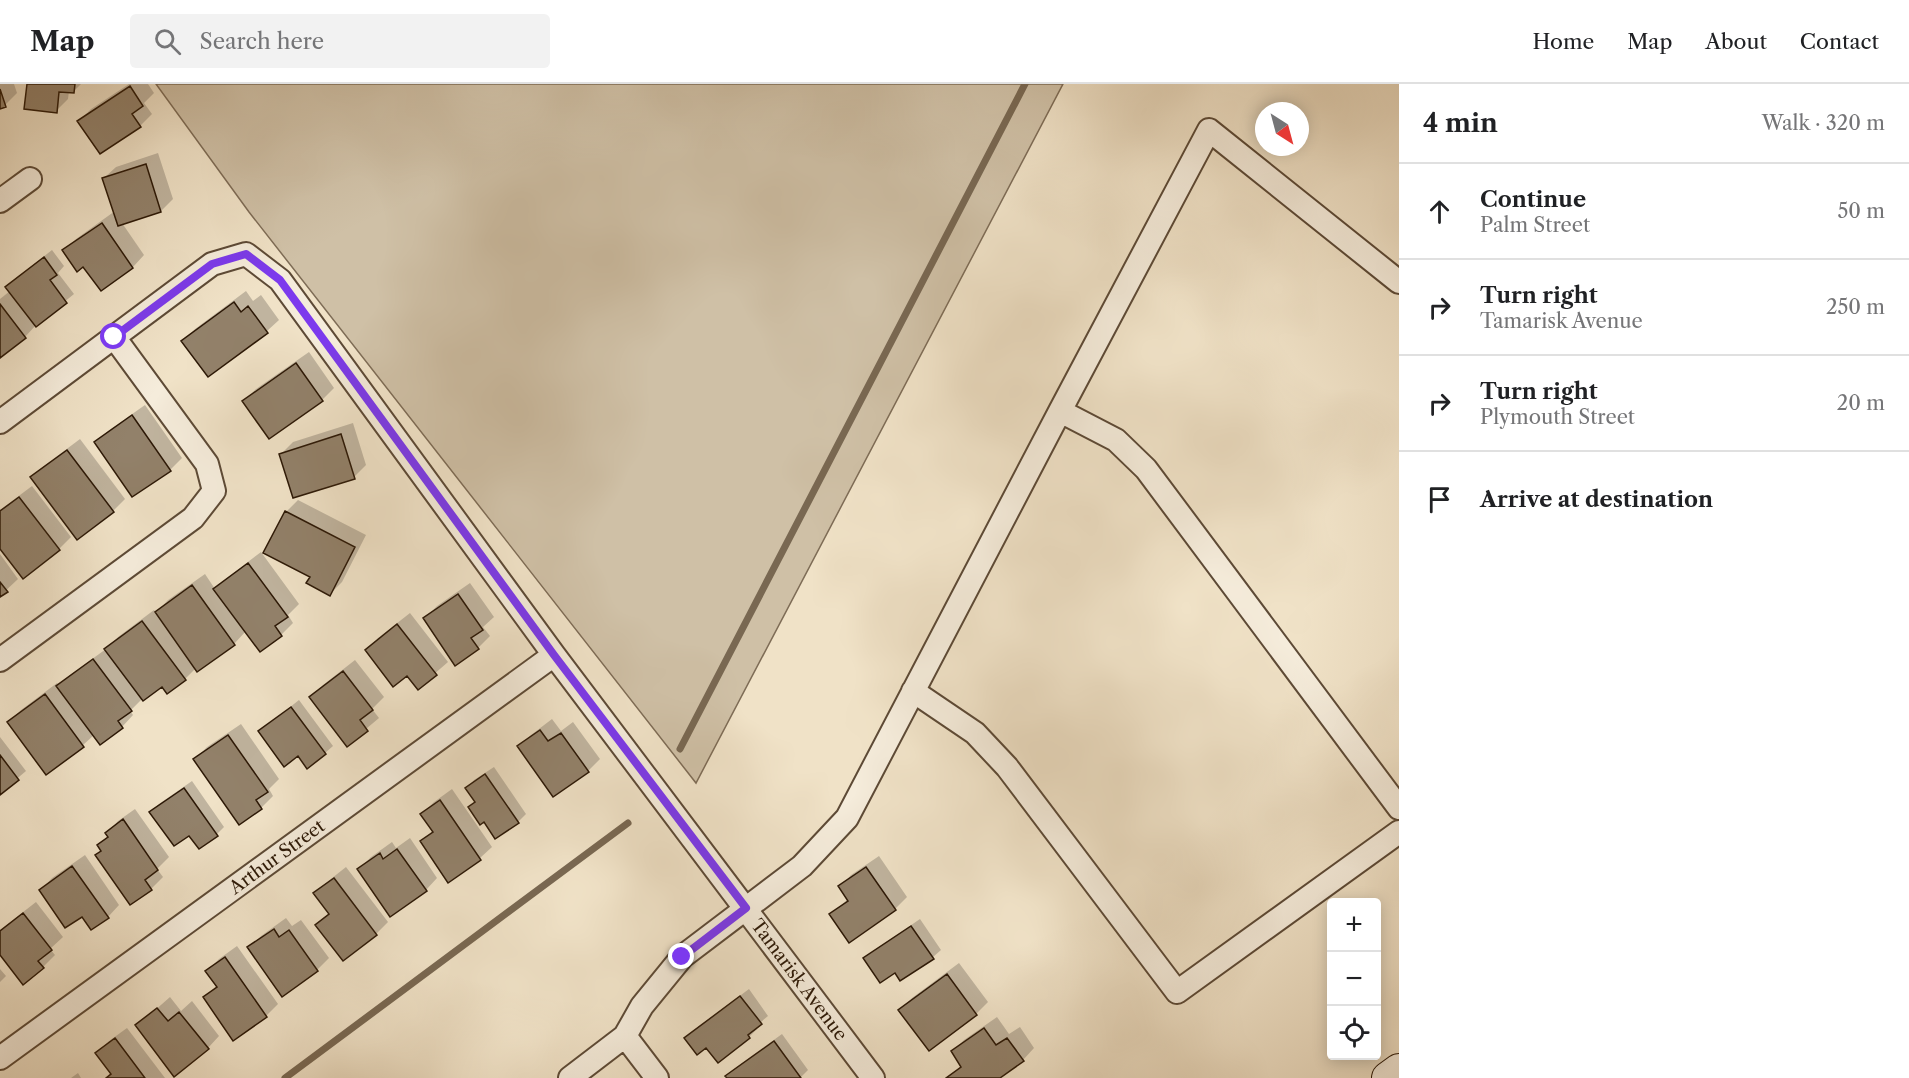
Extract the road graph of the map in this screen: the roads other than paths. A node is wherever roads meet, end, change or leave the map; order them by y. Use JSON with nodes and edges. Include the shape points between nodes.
{"nodes":[{"id":1,"x":30,"y":179,"type":"dead end"},
{"id":2,"x":0,"y":201,"type":"edge"},
{"id":3,"x":1399,"y":282,"type":"edge"},
{"id":4,"x":114,"y":337,"type":"junction"},
{"id":5,"x":1060,"y":411,"type":"junction"},
{"id":6,"x":0,"y":422,"type":"edge"},
{"id":7,"x":554,"y":655,"type":"junction"},
{"id":8,"x":0,"y":660,"type":"edge"},
{"id":9,"x":913,"y":691,"type":"junction"},
{"id":10,"x":1399,"y":808,"type":"edge"},
{"id":11,"x":1399,"y":832,"type":"edge"},
{"id":12,"x":746,"y":908,"type":"junction"},
{"id":13,"x":626,"y":1036,"type":"junction"},
{"id":14,"x":0,"y":1058,"type":"edge"},
{"id":15,"x":1399,"y":1070,"type":"edge"},
{"id":16,"x":570,"y":1078,"type":"edge"},
{"id":17,"x":657,"y":1078,"type":"edge"},
{"id":18,"x":873,"y":1078,"type":"edge"},
{"id":19,"x":1388,"y":1078,"type":"edge"}],
"edges":[{"from":1,"to":2,"type":"street"},
{"from":3,"to":5,"type":"street","via":[[1209,130]]},
{"from":4,"to":6,"type":"street"},
{"from":4,"to":7,"type":"street","name":"Tamarisk Avenue","via":[[212,264],[246,254],[280,280]]},
{"from":4,"to":8,"type":"street","via":[[207,464],[214,491],[193,518]]},
{"from":5,"to":9,"type":"street"},
{"from":5,"to":10,"type":"street","via":[[1116,440],[1146,469]]},
{"from":7,"to":12,"type":"street","name":"Tamarisk Avenue"},
{"from":7,"to":14,"type":"street","name":"Arthur Street"},
{"from":9,"to":11,"type":"street","via":[[975,733],[1007,768],[1177,992]]},
{"from":9,"to":12,"type":"street","via":[[847,818],[802,866]]},
{"from":12,"to":13,"type":"street","via":[[682,957],[642,1006]]},
{"from":12,"to":18,"type":"street","name":"Tamarisk Avenue"},
{"from":13,"to":16,"type":"street"},
{"from":13,"to":17,"type":"street"},
{"from":15,"to":19,"type":"street"}]}
